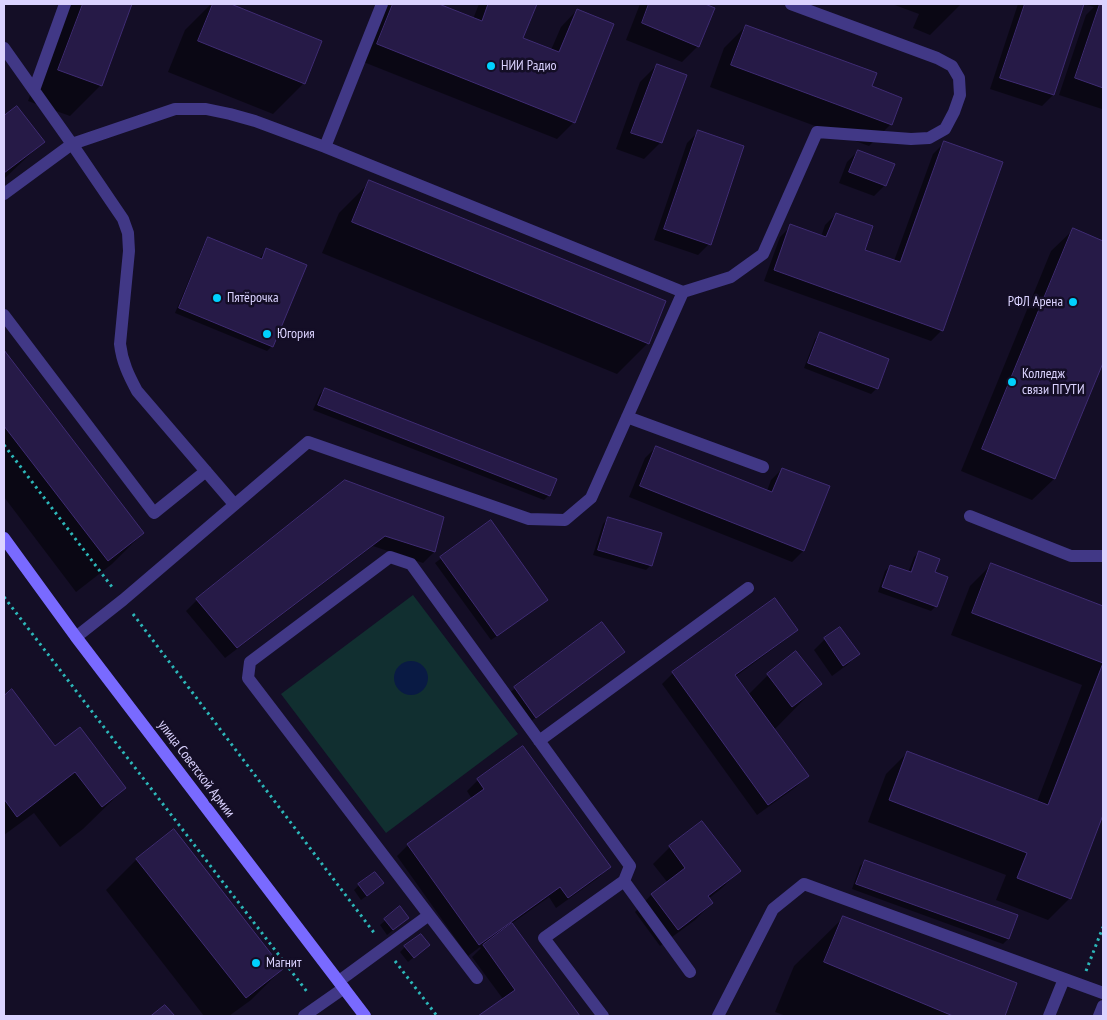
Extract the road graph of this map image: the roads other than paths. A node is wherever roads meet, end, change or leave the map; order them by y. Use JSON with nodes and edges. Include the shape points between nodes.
{"nodes":[{"id":1,"x":66,"y":4,"type":"edge"},
{"id":2,"x":382,"y":4,"type":"edge"},
{"id":3,"x":791,"y":4,"type":"edge"},
{"id":4,"x":4,"y":48,"type":"edge"},
{"id":5,"x":34,"y":90,"type":"junction"},
{"id":6,"x":72,"y":144,"type":"junction"},
{"id":7,"x":325,"y":147,"type":"junction"},
{"id":8,"x":4,"y":194,"type":"edge"},
{"id":9,"x":683,"y":292,"type":"junction"},
{"id":10,"x":4,"y":316,"type":"edge"},
{"id":11,"x":627,"y":417,"type":"junction"},
{"id":12,"x":763,"y":467,"type":"dead end"},
{"id":13,"x":206,"y":471,"type":"junction"},
{"id":14,"x":234,"y":504,"type":"junction"},
{"id":15,"x":970,"y":516,"type":"dead end"},
{"id":16,"x":4,"y":538,"type":"edge"},
{"id":17,"x":1103,"y":556,"type":"edge"},
{"id":18,"x":748,"y":588,"type":"dead end"},
{"id":19,"x":76,"y":637,"type":"junction"},
{"id":20,"x":539,"y":741,"type":"junction"},
{"id":21,"x":624,"y":882,"type":"junction"},
{"id":22,"x":429,"y":915,"type":"junction"},
{"id":23,"x":690,"y":972,"type":"dead end"},
{"id":24,"x":477,"y":978,"type":"dead end"},
{"id":25,"x":1064,"y":979,"type":"junction"},
{"id":26,"x":341,"y":984,"type":"junction"},
{"id":27,"x":1103,"y":994,"type":"edge"},
{"id":28,"x":1103,"y":1006,"type":"edge"},
{"id":29,"x":304,"y":1016,"type":"edge"},
{"id":30,"x":365,"y":1016,"type":"edge"},
{"id":31,"x":603,"y":1016,"type":"edge"},
{"id":32,"x":718,"y":1016,"type":"edge"},
{"id":33,"x":1049,"y":1016,"type":"edge"},
{"id":34,"x":1099,"y":1016,"type":"edge"}],
"edges":[{"from":1,"to":5,"type":"street"},
{"from":2,"to":7,"type":"street"},
{"from":3,"to":9,"type":"street","via":[[952,66],[959,78],[960,95],[954,112],[945,129],[928,138],[817,132],[763,254],[732,277]]},
{"from":4,"to":5,"type":"street"},
{"from":5,"to":6,"type":"street"},
{"from":6,"to":7,"type":"street","via":[[175,109],[206,109],[255,121]]},
{"from":6,"to":8,"type":"street"},
{"from":6,"to":13,"type":"street","via":[[122,218],[128,233],[120,344],[128,373],[137,391]]},
{"from":7,"to":9,"type":"street"},
{"from":9,"to":11,"type":"street"},
{"from":10,"to":13,"type":"street","via":[[154,513]]},
{"from":11,"to":12,"type":"street"},
{"from":11,"to":14,"type":"street","via":[[591,498],[565,520],[529,519],[308,442]]},
{"from":13,"to":14,"type":"street"},
{"from":14,"to":19,"type":"street"},
{"from":15,"to":17,"type":"street","via":[[1071,556]]},
{"from":16,"to":19,"type":"main road","name":"улица Советской Армии"},
{"from":18,"to":20,"type":"street"},
{"from":19,"to":26,"type":"main road","name":"улица Советской Армии"},
{"from":20,"to":21,"type":"street","via":[[630,866]]},
{"from":20,"to":22,"type":"street","via":[[411,564],[390,557],[250,662],[248,678]]},
{"from":21,"to":23,"type":"street"},
{"from":21,"to":31,"type":"street","via":[[544,938]]},
{"from":22,"to":24,"type":"street"},
{"from":22,"to":26,"type":"street"},
{"from":25,"to":27,"type":"street"},
{"from":25,"to":32,"type":"street","via":[[804,884],[772,909]]},
{"from":25,"to":33,"type":"street"},
{"from":26,"to":29,"type":"street"},
{"from":26,"to":30,"type":"main road","name":"улица Советской Армии"},
{"from":28,"to":34,"type":"street"}]}
